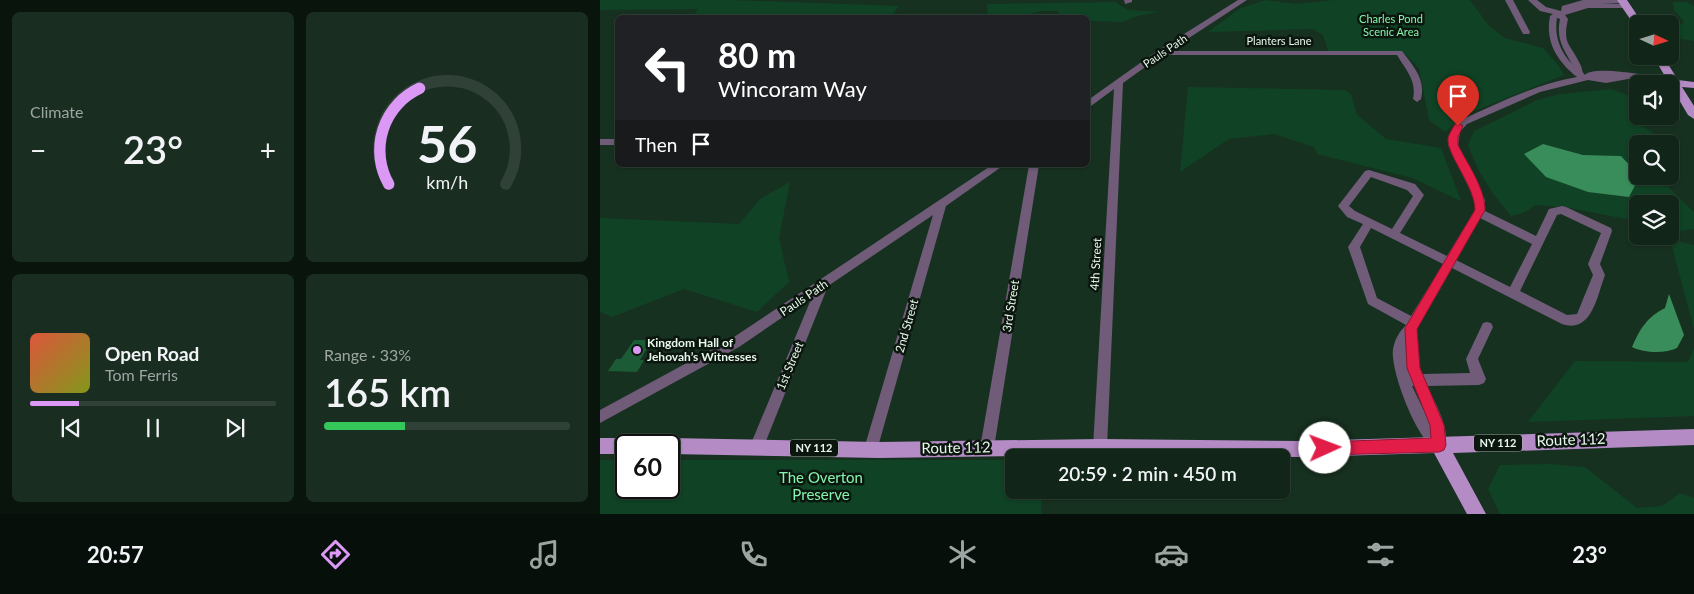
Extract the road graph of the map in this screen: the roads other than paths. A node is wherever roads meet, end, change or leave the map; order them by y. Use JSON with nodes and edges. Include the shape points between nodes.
{"nodes":[{"id":1,"x":1244,"y":0,"type":"edge"},
{"id":2,"x":1509,"y":0,"type":"edge"},
{"id":3,"x":1532,"y":0,"type":"edge"},
{"id":4,"x":1540,"y":0,"type":"edge"},
{"id":5,"x":1624,"y":2,"type":"edge"},
{"id":6,"x":1552,"y":10,"type":"junction"},
{"id":7,"x":1563,"y":14,"type":"junction"},
{"id":8,"x":1632,"y":15,"type":"edge"},
{"id":9,"x":1526,"y":32,"type":"dead end"},
{"id":10,"x":1160,"y":53,"type":"junction"},
{"id":11,"x":1583,"y":76,"type":"junction"},
{"id":12,"x":1629,"y":77,"type":"edge"},
{"id":13,"x":1119,"y":82,"type":"junction"},
{"id":14,"x":1679,"y":82,"type":"edge"},
{"id":15,"x":1694,"y":85,"type":"edge"},
{"id":16,"x":1679,"y":88,"type":"edge"},
{"id":17,"x":1417,"y":99,"type":"dead end"},
{"id":18,"x":1090,"y":103,"type":"edge"},
{"id":19,"x":1694,"y":115,"type":"edge"},
{"id":20,"x":600,"y":142,"type":"edge"},
{"id":21,"x":615,"y":142,"type":"edge"},
{"id":22,"x":995,"y":167,"type":"edge"},
{"id":23,"x":1034,"y":167,"type":"edge"},
{"id":24,"x":942,"y":202,"type":"junction"},
{"id":25,"x":1479,"y":213,"type":"junction"},
{"id":26,"x":1369,"y":222,"type":"junction"},
{"id":27,"x":1394,"y":234,"type":"junction"},
{"id":28,"x":1538,"y":242,"type":"junction"},
{"id":29,"x":1450,"y":262,"type":"junction"},
{"id":30,"x":823,"y":285,"type":"junction"},
{"id":31,"x":1513,"y":293,"type":"junction"},
{"id":32,"x":1412,"y":326,"type":"junction"},
{"id":33,"x":1488,"y":327,"type":"dead end"},
{"id":34,"x":1404,"y":380,"type":"junction"},
{"id":35,"x":1418,"y":380,"type":"junction"},
{"id":36,"x":600,"y":418,"type":"edge"},
{"id":37,"x":1694,"y":437,"type":"edge"},
{"id":38,"x":1439,"y":445,"type":"junction"},
{"id":39,"x":600,"y":446,"type":"edge"},
{"id":40,"x":615,"y":446,"type":"edge"},
{"id":41,"x":680,"y":446,"type":"edge"},
{"id":42,"x":757,"y":446,"type":"junction"},
{"id":43,"x":1100,"y":447,"type":"junction"},
{"id":44,"x":987,"y":448,"type":"junction"},
{"id":45,"x":871,"y":450,"type":"junction"},
{"id":46,"x":1477,"y":514,"type":"edge"}],
"edges":[{"from":1,"to":10,"type":"street","name":"Pauls Path"},
{"from":2,"to":9,"type":"street"},
{"from":3,"to":6,"type":"street","via":[[1543,9]]},
{"from":4,"to":6,"type":"street"},
{"from":5,"to":7,"type":"street","via":[[1588,6]]},
{"from":5,"to":8,"type":"main road"},
{"from":6,"to":7,"type":"street"},
{"from":7,"to":11,"type":"street","via":[[1561,31],[1564,43]]},
{"from":10,"to":13,"type":"street","name":"Pauls Path"},
{"from":10,"to":17,"type":"street","name":"Planters Lane","via":[[1399,53],[1418,82]]},
{"from":11,"to":12,"type":"street","via":[[1614,74]]},
{"from":11,"to":25,"type":"street","via":[[1533,91],[1458,126],[1453,145],[1480,200]]},
{"from":13,"to":18,"type":"street","name":"Pauls Path"},
{"from":13,"to":43,"type":"street","name":"4th Street"},
{"from":14,"to":15,"type":"main road"},
{"from":16,"to":19,"type":"main road"},
{"from":20,"to":21,"type":"street"},
{"from":22,"to":24,"type":"street","name":"Pauls Path"},
{"from":23,"to":44,"type":"street","name":"3rd Street"},
{"from":24,"to":30,"type":"street","name":"Pauls Path"},
{"from":24,"to":45,"type":"street","name":"2nd Street"},
{"from":25,"to":28,"type":"street"},
{"from":25,"to":29,"type":"street"},
{"from":26,"to":27,"type":"street"},
{"from":26,"to":27,"type":"street","via":[[1351,214],[1344,206],[1369,173],[1411,187],[1420,195]]},
{"from":26,"to":32,"type":"street","via":[[1354,247],[1372,301]]},
{"from":27,"to":29,"type":"street"},
{"from":28,"to":31,"type":"street"},
{"from":28,"to":31,"type":"street","via":[[1553,212],[1562,210],[1607,231],[1594,264],[1598,276],[1584,315],[1580,319],[1566,320]]},
{"from":29,"to":31,"type":"street"},
{"from":29,"to":32,"type":"street"},
{"from":30,"to":36,"type":"street","name":"Pauls Path","via":[[735,343]]},
{"from":30,"to":42,"type":"street","name":"1st Street"},
{"from":32,"to":34,"type":"street","via":[[1403,338],[1400,353]]},
{"from":32,"to":35,"type":"street","via":[[1413,368]]},
{"from":33,"to":35,"type":"street","via":[[1472,359],[1479,379]]},
{"from":34,"to":35,"type":"street"},
{"from":34,"to":38,"type":"street","via":[[1424,426]]},
{"from":35,"to":38,"type":"street","via":[[1437,425]]},
{"from":37,"to":38,"type":"main road","name":"Route 112","number":"NY 112"},
{"from":38,"to":43,"type":"main road","name":"Route 112","number":"NY 112","via":[[1303,449]]},
{"from":38,"to":46,"type":"main road"},
{"from":39,"to":40,"type":"main road"},
{"from":41,"to":42,"type":"main road","name":"Route 112","number":"NY 112"},
{"from":42,"to":45,"type":"main road","name":"Route 112","number":"NY 112"},
{"from":43,"to":44,"type":"main road","name":"Route 112","number":"NY 112"},
{"from":44,"to":45,"type":"main road","name":"Route 112","number":"NY 112"}]}
